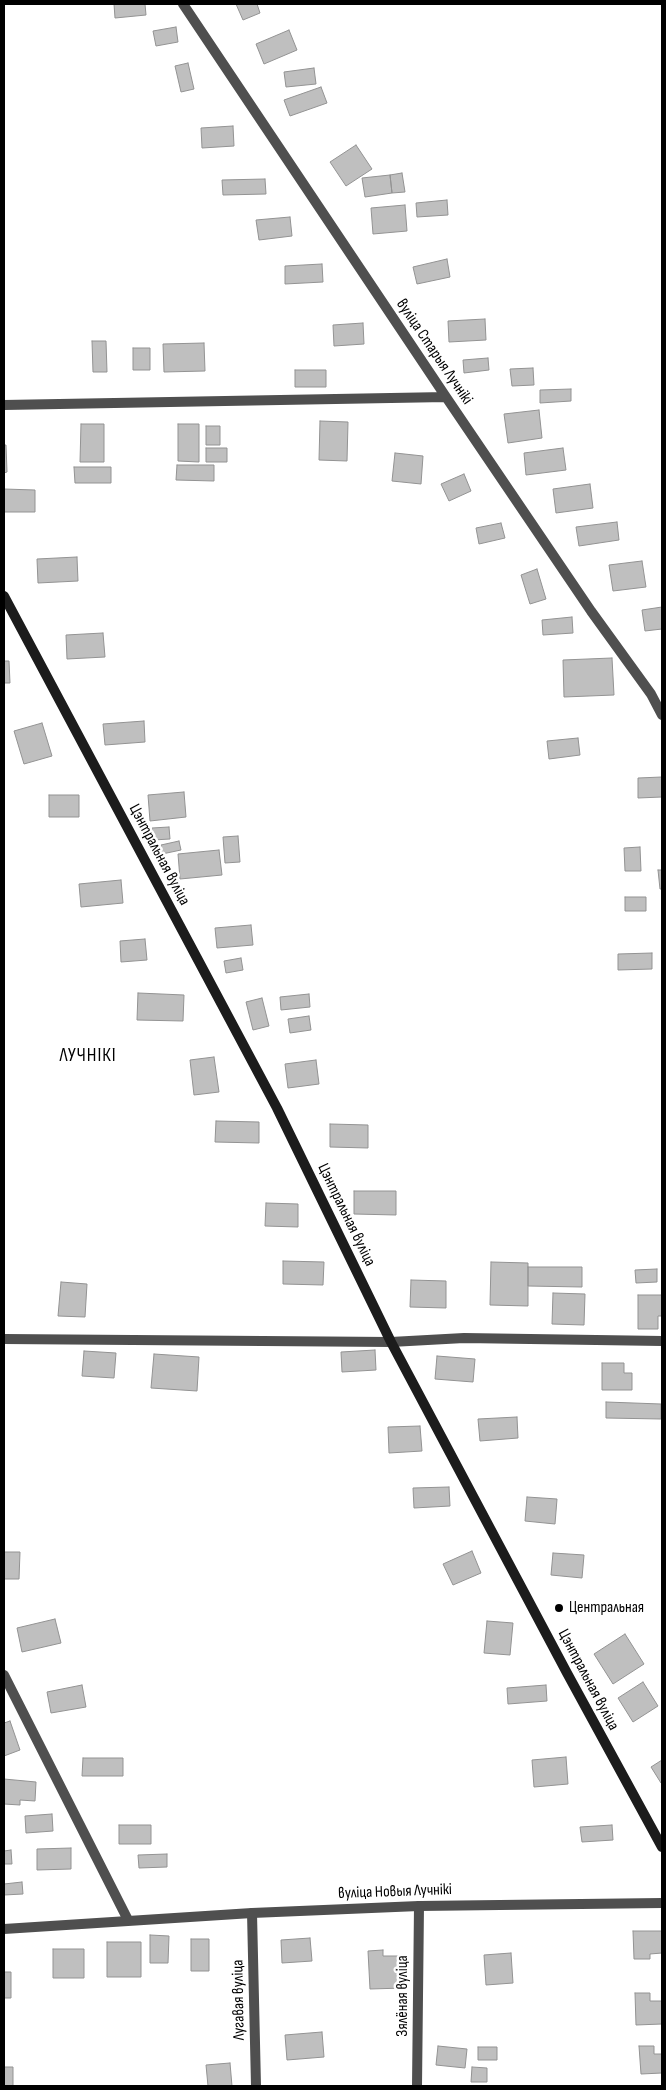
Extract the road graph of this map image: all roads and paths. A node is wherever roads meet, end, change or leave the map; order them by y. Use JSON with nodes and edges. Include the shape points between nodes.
{"nodes":[{"id":1,"x":183,"y":4,"type":"edge"},
{"id":2,"x":446,"y":397,"type":"junction"},
{"id":3,"x":4,"y":405,"type":"edge"},
{"id":4,"x":4,"y":596,"type":"edge"},
{"id":5,"x":662,"y":715,"type":"edge"},
{"id":6,"x":4,"y":1339,"type":"edge"},
{"id":7,"x":662,"y":1341,"type":"edge"},
{"id":8,"x":391,"y":1342,"type":"junction"},
{"id":9,"x":4,"y":1675,"type":"edge"},
{"id":10,"x":662,"y":1847,"type":"edge"},
{"id":11,"x":662,"y":1903,"type":"edge"},
{"id":12,"x":419,"y":1906,"type":"junction"},
{"id":13,"x":252,"y":1913,"type":"junction"},
{"id":14,"x":128,"y":1920,"type":"junction"},
{"id":15,"x":4,"y":1929,"type":"edge"},
{"id":16,"x":256,"y":2086,"type":"edge"},
{"id":17,"x":417,"y":2086,"type":"edge"}],
"edges":[{"from":1,"to":2,"type":"street","name":"вуліца Старыя Лучнікі"},
{"from":2,"to":3,"type":"street"},
{"from":2,"to":5,"type":"street","name":"вуліца Старыя Лучнікі","via":[[651,694]]},
{"from":4,"to":8,"type":"main road","name":"Цэнтральная вуліца","via":[[277,1108]]},
{"from":6,"to":8,"type":"street"},
{"from":7,"to":8,"type":"street","via":[[464,1338]]},
{"from":8,"to":10,"type":"main road","name":"Цэнтральная вуліца"},
{"from":9,"to":14,"type":"street"},
{"from":11,"to":12,"type":"street","name":"вуліца Новыя Лучнікі"},
{"from":12,"to":13,"type":"street","name":"вуліца Новыя Лучнікі"},
{"from":12,"to":17,"type":"street","name":"Зялёная вуліца"},
{"from":13,"to":14,"type":"street","name":"вуліца Новыя Лучнікі"},
{"from":13,"to":16,"type":"street","name":"Лугавая вуліца"},
{"from":14,"to":15,"type":"street","name":"вуліца Новыя Лучнікі"}]}
